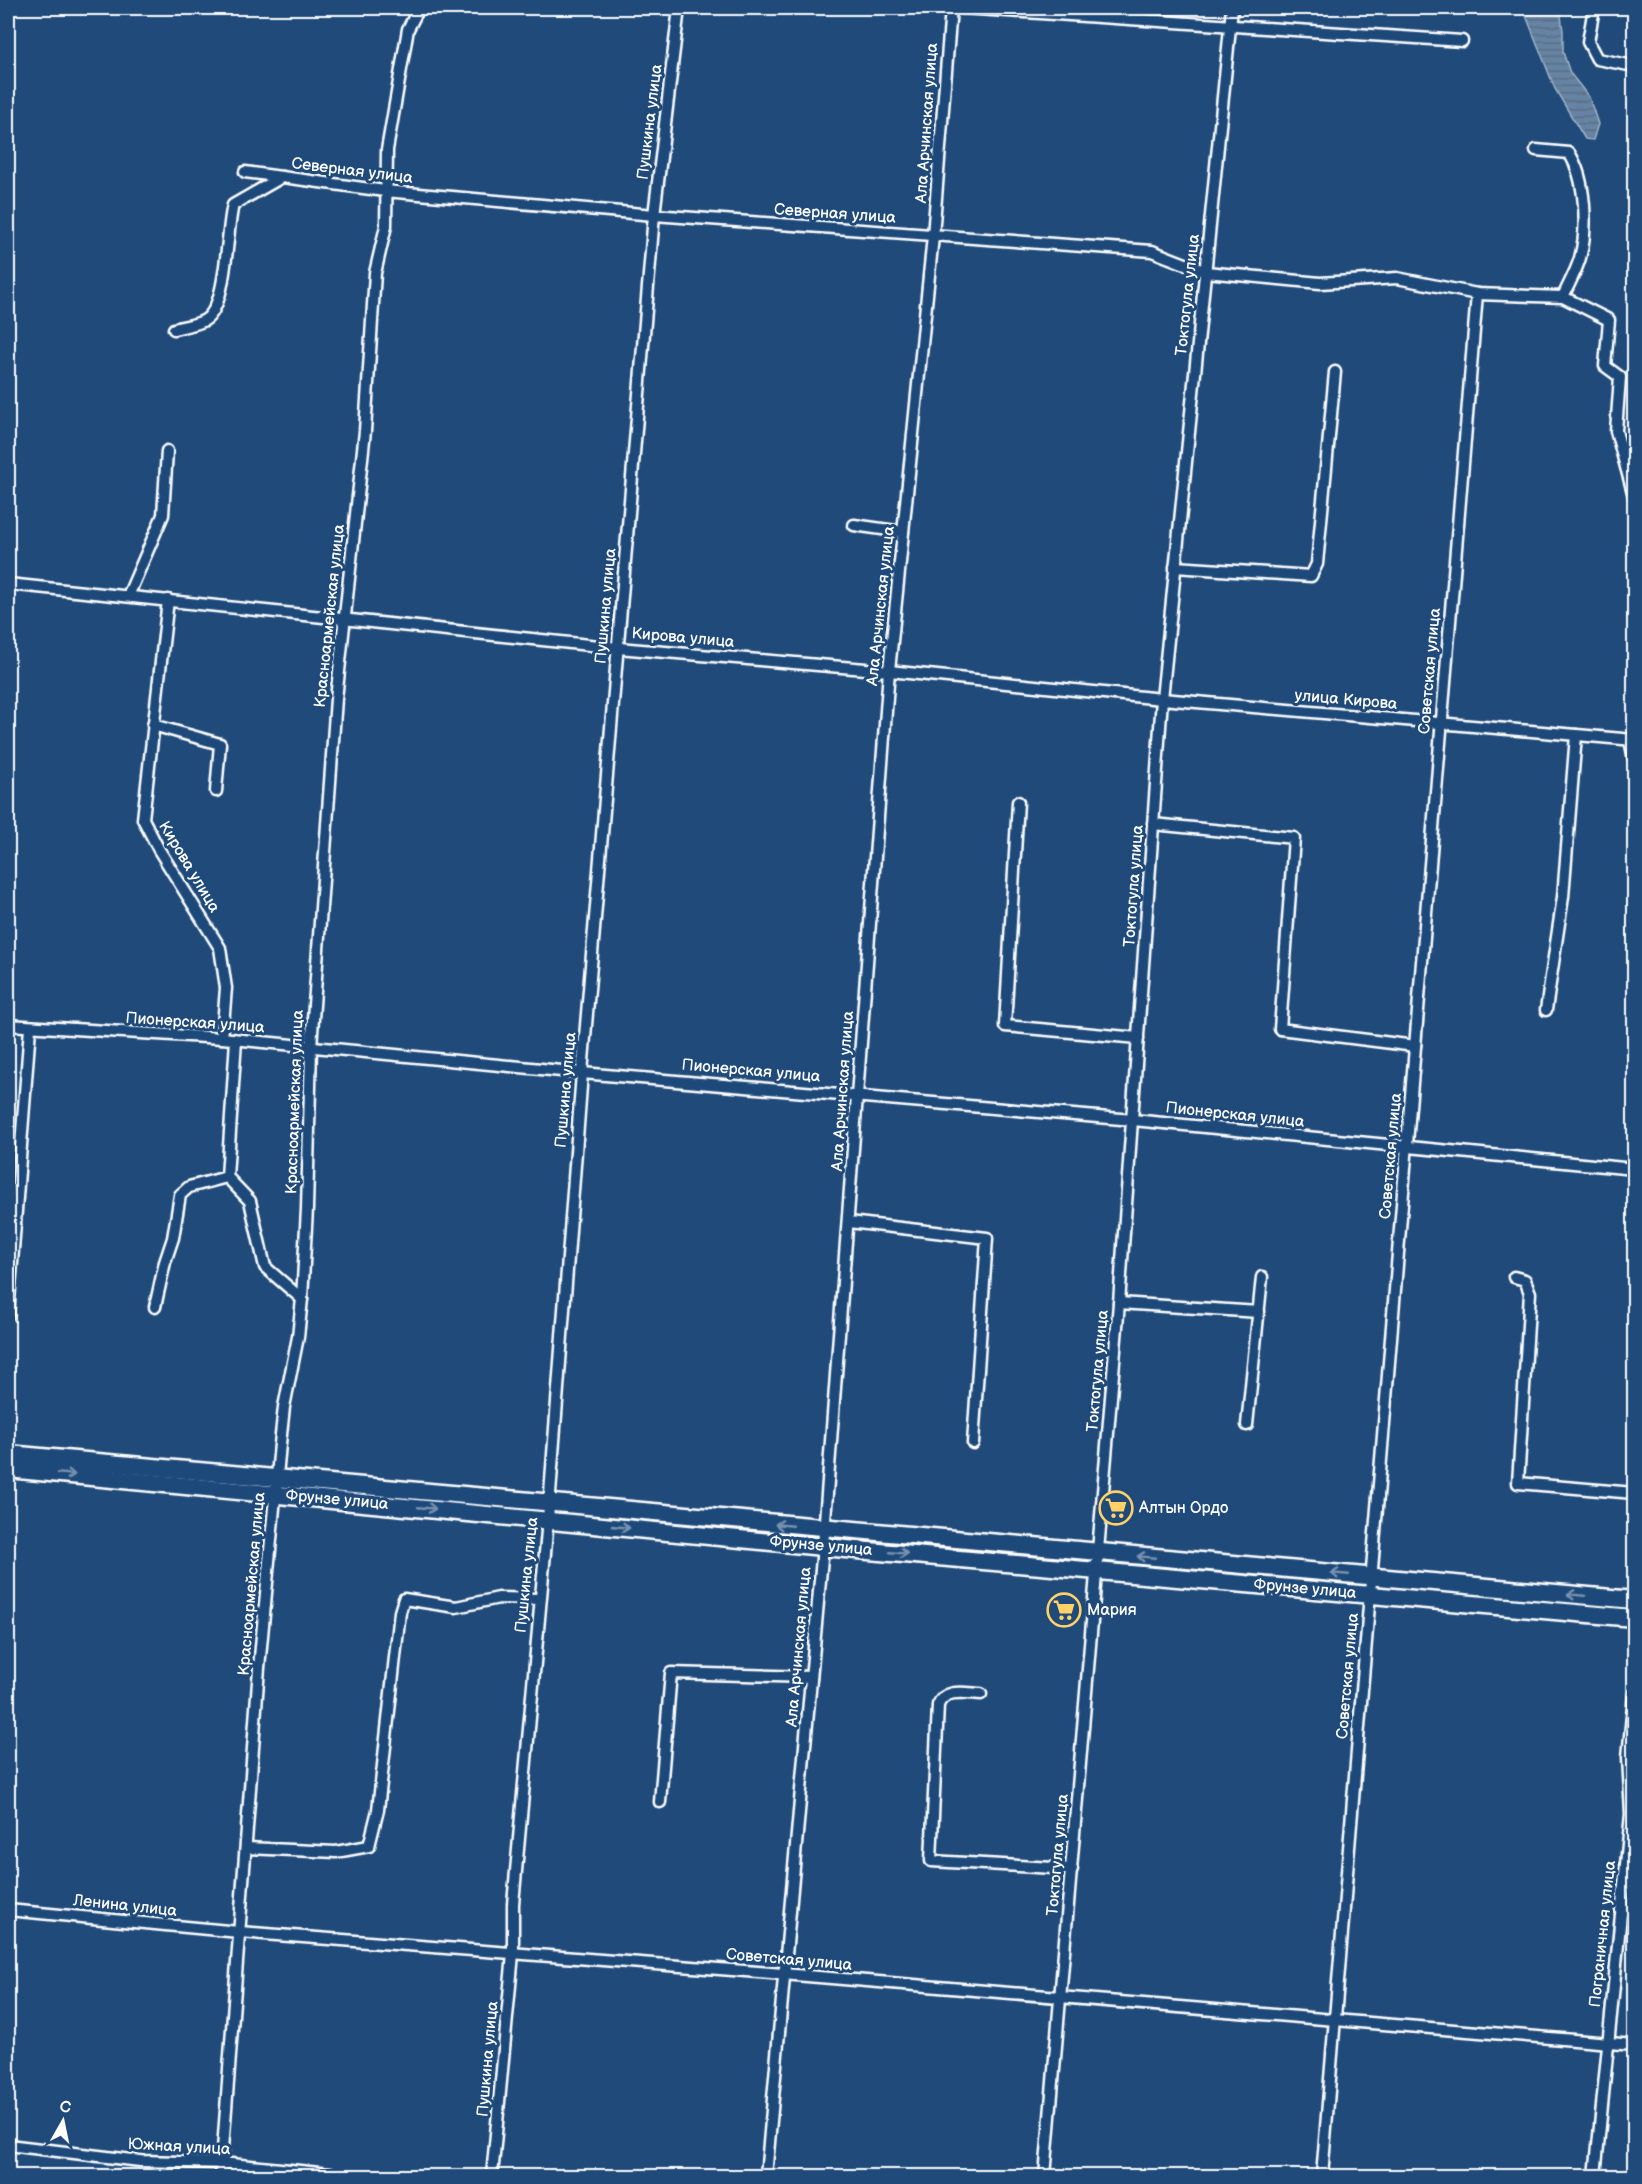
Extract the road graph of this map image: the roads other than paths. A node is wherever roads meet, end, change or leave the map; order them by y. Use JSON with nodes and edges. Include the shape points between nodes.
{"nodes":[{"id":1,"x":420,"y":8,"type":"edge"},
{"id":2,"x":679,"y":8,"type":"edge"},
{"id":3,"x":951,"y":8,"type":"edge"},
{"id":4,"x":962,"y":8,"type":"edge"},
{"id":5,"x":1232,"y":8,"type":"edge"},
{"id":6,"x":1594,"y":8,"type":"edge"},
{"id":7,"x":1231,"y":26,"type":"junction"},
{"id":8,"x":1462,"y":41,"type":"dead end"},
{"id":9,"x":1635,"y":66,"type":"edge"},
{"id":10,"x":1536,"y":150,"type":"dead end"},
{"id":11,"x":244,"y":172,"type":"dead end"},
{"id":12,"x":282,"y":177,"type":"junction"},
{"id":13,"x":385,"y":191,"type":"junction"},
{"id":14,"x":654,"y":215,"type":"junction"},
{"id":15,"x":933,"y":236,"type":"junction"},
{"id":16,"x":1206,"y":272,"type":"junction"},
{"id":17,"x":1477,"y":294,"type":"junction"},
{"id":18,"x":1563,"y":297,"type":"junction"},
{"id":19,"x":174,"y":329,"type":"dead end"},
{"id":20,"x":1335,"y":372,"type":"dead end"},
{"id":21,"x":167,"y":451,"type":"dead end"},
{"id":22,"x":1635,"y":496,"type":"edge"},
{"id":23,"x":854,"y":525,"type":"dead end"},
{"id":24,"x":903,"y":532,"type":"junction"},
{"id":25,"x":1175,"y":567,"type":"junction"},
{"id":26,"x":8,"y":584,"type":"edge"},
{"id":27,"x":128,"y":596,"type":"junction"},
{"id":28,"x":168,"y":600,"type":"junction"},
{"id":29,"x":345,"y":618,"type":"junction"},
{"id":30,"x":618,"y":648,"type":"junction"},
{"id":31,"x":889,"y":670,"type":"junction"},
{"id":32,"x":1161,"y":699,"type":"junction"},
{"id":33,"x":1440,"y":723,"type":"junction"},
{"id":34,"x":153,"y":725,"type":"junction"},
{"id":35,"x":1576,"y":735,"type":"junction"},
{"id":36,"x":1632,"y":740,"type":"edge"},
{"id":37,"x":1635,"y":759,"type":"edge"},
{"id":38,"x":216,"y":791,"type":"dead end"},
{"id":39,"x":1018,"y":802,"type":"dead end"},
{"id":40,"x":1153,"y":824,"type":"junction"},
{"id":41,"x":1546,"y":1010,"type":"dead end"},
{"id":42,"x":8,"y":1025,"type":"edge"},
{"id":43,"x":30,"y":1028,"type":"junction"},
{"id":44,"x":222,"y":1038,"type":"junction"},
{"id":45,"x":1138,"y":1038,"type":"junction"},
{"id":46,"x":236,"y":1040,"type":"junction"},
{"id":47,"x":1415,"y":1046,"type":"junction"},
{"id":48,"x":311,"y":1047,"type":"junction"},
{"id":49,"x":582,"y":1073,"type":"junction"},
{"id":50,"x":857,"y":1095,"type":"junction"},
{"id":51,"x":1133,"y":1120,"type":"junction"},
{"id":52,"x":1406,"y":1146,"type":"junction"},
{"id":53,"x":1635,"y":1169,"type":"edge"},
{"id":54,"x":226,"y":1177,"type":"junction"},
{"id":55,"x":849,"y":1222,"type":"junction"},
{"id":56,"x":1262,"y":1277,"type":"dead end"},
{"id":57,"x":1514,"y":1277,"type":"dead end"},
{"id":58,"x":302,"y":1299,"type":"junction"},
{"id":59,"x":1119,"y":1303,"type":"junction"},
{"id":60,"x":155,"y":1307,"type":"dead end"},
{"id":61,"x":1258,"y":1312,"type":"junction"},
{"id":62,"x":8,"y":1315,"type":"edge"},
{"id":63,"x":1247,"y":1425,"type":"dead end"},
{"id":64,"x":973,"y":1443,"type":"dead end"},
{"id":65,"x":8,"y":1454,"type":"edge"},
{"id":66,"x":8,"y":1468,"type":"edge"},
{"id":67,"x":277,"y":1486,"type":"junction"},
{"id":68,"x":1635,"y":1493,"type":"edge"},
{"id":69,"x":549,"y":1503,"type":"junction"},
{"id":70,"x":548,"y":1520,"type":"junction"},
{"id":71,"x":825,"y":1528,"type":"junction"},
{"id":72,"x":824,"y":1547,"type":"junction"},
{"id":73,"x":1098,"y":1552,"type":"junction"},
{"id":74,"x":1097,"y":1570,"type":"junction"},
{"id":75,"x":1371,"y":1576,"type":"junction"},
{"id":76,"x":1369,"y":1595,"type":"junction"},
{"id":77,"x":539,"y":1599,"type":"junction"},
{"id":78,"x":1635,"y":1600,"type":"edge"},
{"id":79,"x":1635,"y":1618,"type":"edge"},
{"id":80,"x":811,"y":1677,"type":"junction"},
{"id":81,"x":981,"y":1694,"type":"dead end"},
{"id":82,"x":1635,"y":1694,"type":"edge"},
{"id":83,"x":660,"y":1802,"type":"dead end"},
{"id":84,"x":246,"y":1848,"type":"junction"},
{"id":85,"x":1072,"y":1869,"type":"junction"},
{"id":86,"x":8,"y":1910,"type":"edge"},
{"id":87,"x":1621,"y":1910,"type":"junction"},
{"id":88,"x":1635,"y":1911,"type":"edge"},
{"id":89,"x":240,"y":1932,"type":"junction"},
{"id":90,"x":513,"y":1954,"type":"junction"},
{"id":91,"x":783,"y":1974,"type":"junction"},
{"id":92,"x":1060,"y":1998,"type":"junction"},
{"id":93,"x":1335,"y":2020,"type":"junction"},
{"id":94,"x":1607,"y":2043,"type":"junction"},
{"id":95,"x":1635,"y":2045,"type":"edge"},
{"id":96,"x":8,"y":2145,"type":"edge"},
{"id":97,"x":222,"y":2163,"type":"junction"},
{"id":98,"x":221,"y":2176,"type":"edge"},
{"id":99,"x":349,"y":2176,"type":"edge"},
{"id":100,"x":492,"y":2176,"type":"edge"},
{"id":101,"x":766,"y":2176,"type":"edge"},
{"id":102,"x":1045,"y":2176,"type":"edge"},
{"id":103,"x":1322,"y":2176,"type":"edge"},
{"id":104,"x":1595,"y":2176,"type":"edge"}],
"edges":[{"from":1,"to":13,"type":"street","name":"Красноармейская улица","via":[[408,29],[387,150]]},
{"from":2,"to":14,"type":"street","name":"Пушкина улица"},
{"from":3,"to":15,"type":"street","name":"Ала Арчинская улица"},
{"from":4,"to":7,"type":"street"},
{"from":5,"to":7,"type":"street","name":"Токтогула улица"},
{"from":6,"to":9,"type":"street","via":[[1588,42],[1597,59]]},
{"from":7,"to":8,"type":"street"},
{"from":7,"to":16,"type":"street","name":"Токтогула улица"},
{"from":10,"to":18,"type":"street","via":[[1569,153],[1576,164],[1583,201],[1580,258]]},
{"from":11,"to":12,"type":"street","name":"Северная улица"},
{"from":12,"to":13,"type":"street","name":"Северная улица"},
{"from":12,"to":19,"type":"street","via":[[233,205],[222,287],[214,309],[206,319]]},
{"from":13,"to":14,"type":"street","name":"Северная улица"},
{"from":13,"to":29,"type":"street","name":"Красноармейская улица","via":[[386,226],[375,273],[365,432]]},
{"from":14,"to":15,"type":"street","name":"Северная улица"},
{"from":14,"to":30,"type":"street","name":"Пушкина улица"},
{"from":15,"to":16,"type":"street","name":"Северная улица","via":[[1152,251]]},
{"from":15,"to":24,"type":"street","name":"Ала Арчинская улица"},
{"from":16,"to":17,"type":"street","name":"Северная улица","via":[[1320,283],[1397,278]]},
{"from":16,"to":25,"type":"street","name":"Токтогула улица"},
{"from":17,"to":18,"type":"street","name":"Северная улица"},
{"from":17,"to":33,"type":"street","name":"Советская улица"},
{"from":18,"to":22,"type":"street","via":[[1609,320],[1605,366],[1620,377],[1617,431]]},
{"from":20,"to":25,"type":"street","via":[[1317,564],[1311,576]]},
{"from":21,"to":27,"type":"street","via":[[163,515]]},
{"from":23,"to":24,"type":"street"},
{"from":24,"to":31,"type":"street","name":"Ала Арчинская улица"},
{"from":25,"to":32,"type":"street","name":"Токтогула улица"},
{"from":26,"to":27,"type":"street","name":"Кирова улица"},
{"from":27,"to":28,"type":"street","name":"Кирова улица"},
{"from":28,"to":29,"type":"street","name":"Кирова улица"},
{"from":28,"to":34,"type":"street","name":"Кирова улица"},
{"from":29,"to":30,"type":"street","name":"Кирова улица"},
{"from":29,"to":48,"type":"street","name":"Красноармейская улица"},
{"from":30,"to":31,"type":"street","name":"Кирова улица"},
{"from":30,"to":49,"type":"street","name":"Пушкина улица"},
{"from":31,"to":32,"type":"street","name":"Кирова улица"},
{"from":31,"to":50,"type":"street","name":"Ала Арчинская улица"},
{"from":32,"to":33,"type":"street","name":"улица Кирова"},
{"from":32,"to":40,"type":"street","name":"Токтогула улица"},
{"from":33,"to":35,"type":"street","name":"улица Кирова"},
{"from":33,"to":47,"type":"street","name":"Советская улица"},
{"from":34,"to":38,"type":"street","via":[[220,744]]},
{"from":34,"to":44,"type":"street","name":"Кирова улица","via":[[143,819],[220,948],[226,988]]},
{"from":35,"to":36,"type":"street","name":"улица Кирова"},
{"from":35,"to":41,"type":"street","via":[[1563,897]]},
{"from":36,"to":37,"type":"street"},
{"from":39,"to":45,"type":"street","via":[[1005,1026]]},
{"from":40,"to":45,"type":"street","name":"Токтогула улица"},
{"from":40,"to":47,"type":"street","via":[[1294,838],[1280,1029]]},
{"from":42,"to":43,"type":"street","name":"Пионерская улица"},
{"from":43,"to":44,"type":"street","name":"Пионерская улица"},
{"from":43,"to":62,"type":"street"},
{"from":44,"to":46,"type":"street","name":"Пионерская улица"},
{"from":45,"to":51,"type":"street","name":"Токтогула улица"},
{"from":46,"to":48,"type":"street","name":"Пионерская улица"},
{"from":46,"to":54,"type":"street"},
{"from":47,"to":52,"type":"street","name":"Советская улица"},
{"from":48,"to":49,"type":"street","name":"Пионерская улица"},
{"from":48,"to":58,"type":"street","name":"Красноармейская улица"},
{"from":49,"to":50,"type":"street","name":"Пионерская улица"},
{"from":49,"to":69,"type":"street","name":"Пушкина улица"},
{"from":50,"to":51,"type":"street","name":"Пионерская улица"},
{"from":50,"to":55,"type":"street","name":"Ала Арчинская улица"},
{"from":51,"to":52,"type":"street","name":"Пионерская улица"},
{"from":51,"to":59,"type":"street","name":"Токтогула улица"},
{"from":52,"to":53,"type":"street","name":"Пионерская улица"},
{"from":52,"to":75,"type":"street","name":"Советская улица"},
{"from":54,"to":58,"type":"street","via":[[250,1201],[265,1267]]},
{"from":54,"to":60,"type":"street","via":[[189,1187],[180,1195]]},
{"from":55,"to":64,"type":"street","via":[[987,1238]]},
{"from":55,"to":71,"type":"street","name":"Ала Арчинская улица"},
{"from":56,"to":61,"type":"street"},
{"from":57,"to":68,"type":"street","via":[[1525,1280],[1530,1293],[1518,1483]]},
{"from":58,"to":67,"type":"street","name":"Красноармейская улица","via":[[284,1407]]},
{"from":59,"to":61,"type":"street"},
{"from":59,"to":73,"type":"street","name":"Токтогула улица"},
{"from":61,"to":63,"type":"street"},
{"from":65,"to":67,"type":"main road","name":"Фрунзе улица"},
{"from":66,"to":67,"type":"main road","name":"Фрунзе улица","one_way":true},
{"from":67,"to":69,"type":"main road","name":"Фрунзе улица"},
{"from":67,"to":70,"type":"main road","name":"Фрунзе улица","one_way":true},
{"from":67,"to":84,"type":"street","name":"Красноармейская улица"},
{"from":69,"to":70,"type":"street","name":"Пушкина улица"},
{"from":71,"to":69,"type":"main road","name":"Фрунзе улица","one_way":true},
{"from":70,"to":72,"type":"main road","name":"Фрунзе улица","one_way":true},
{"from":70,"to":77,"type":"street","name":"Пушкина улица"},
{"from":71,"to":72,"type":"street","name":"Ала Арчинская улица"},
{"from":71,"to":73,"type":"main road","name":"Фрунзе улица"},
{"from":72,"to":74,"type":"main road","name":"Фрунзе улица","one_way":true},
{"from":72,"to":80,"type":"street","name":"Ала Арчинская улица"},
{"from":73,"to":74,"type":"street","name":"Токтогула улица"},
{"from":75,"to":73,"type":"main road","name":"Фрунзе улица","one_way":true},
{"from":74,"to":76,"type":"main road","name":"Фрунзе улица"},
{"from":74,"to":85,"type":"street","name":"Токтогула улица"},
{"from":75,"to":76,"type":"street","name":"Советская улица"},
{"from":78,"to":75,"type":"main road","name":"Фрунзе улица","one_way":true},
{"from":76,"to":79,"type":"main road","name":"Фрунзе улица"},
{"from":76,"to":93,"type":"street","name":"Советская улица"},
{"from":77,"to":84,"type":"street","via":[[499,1598],[456,1607],[404,1599],[378,1810],[369,1845],[336,1852]]},
{"from":77,"to":90,"type":"street","name":"Пушкина улица","via":[[513,1904]]},
{"from":80,"to":83,"type":"street","via":[[671,1673]]},
{"from":80,"to":91,"type":"street","name":"Ала Арчинская улица"},
{"from":81,"to":85,"type":"street","via":[[946,1694],[938,1705],[931,1861]]},
{"from":82,"to":87,"type":"street","name":"Пограничная улица","via":[[1628,1757],[1631,1814]]},
{"from":84,"to":89,"type":"street","name":"Красноармейская улица"},
{"from":85,"to":92,"type":"street","name":"Токтогула улица"},
{"from":86,"to":89,"type":"street","name":"Ленина улица"},
{"from":87,"to":88,"type":"street"},
{"from":87,"to":94,"type":"street","name":"Пограничная улица"},
{"from":89,"to":90,"type":"street","name":"Советская улица"},
{"from":89,"to":97,"type":"street","name":"Красноармейская улица"},
{"from":90,"to":91,"type":"street","name":"Советская улица"},
{"from":90,"to":100,"type":"street","name":"Пушкина улица"},
{"from":91,"to":92,"type":"street","name":"Советская улица"},
{"from":91,"to":101,"type":"street","name":"Ала Арчинская улица"},
{"from":92,"to":93,"type":"street","name":"Советская улица"},
{"from":92,"to":102,"type":"street","name":"Токтогула улица"},
{"from":93,"to":94,"type":"street","name":"Советская улица"},
{"from":93,"to":103,"type":"street","name":"Советская улица"},
{"from":94,"to":95,"type":"street","name":"Советская улица"},
{"from":94,"to":104,"type":"street","name":"Пограничная улица"},
{"from":96,"to":97,"type":"street","name":"Южная улица","via":[[140,2161]]},
{"from":97,"to":98,"type":"street","name":"Красноармейская улица"},
{"from":97,"to":99,"type":"street","name":"Южная улица"}]}
